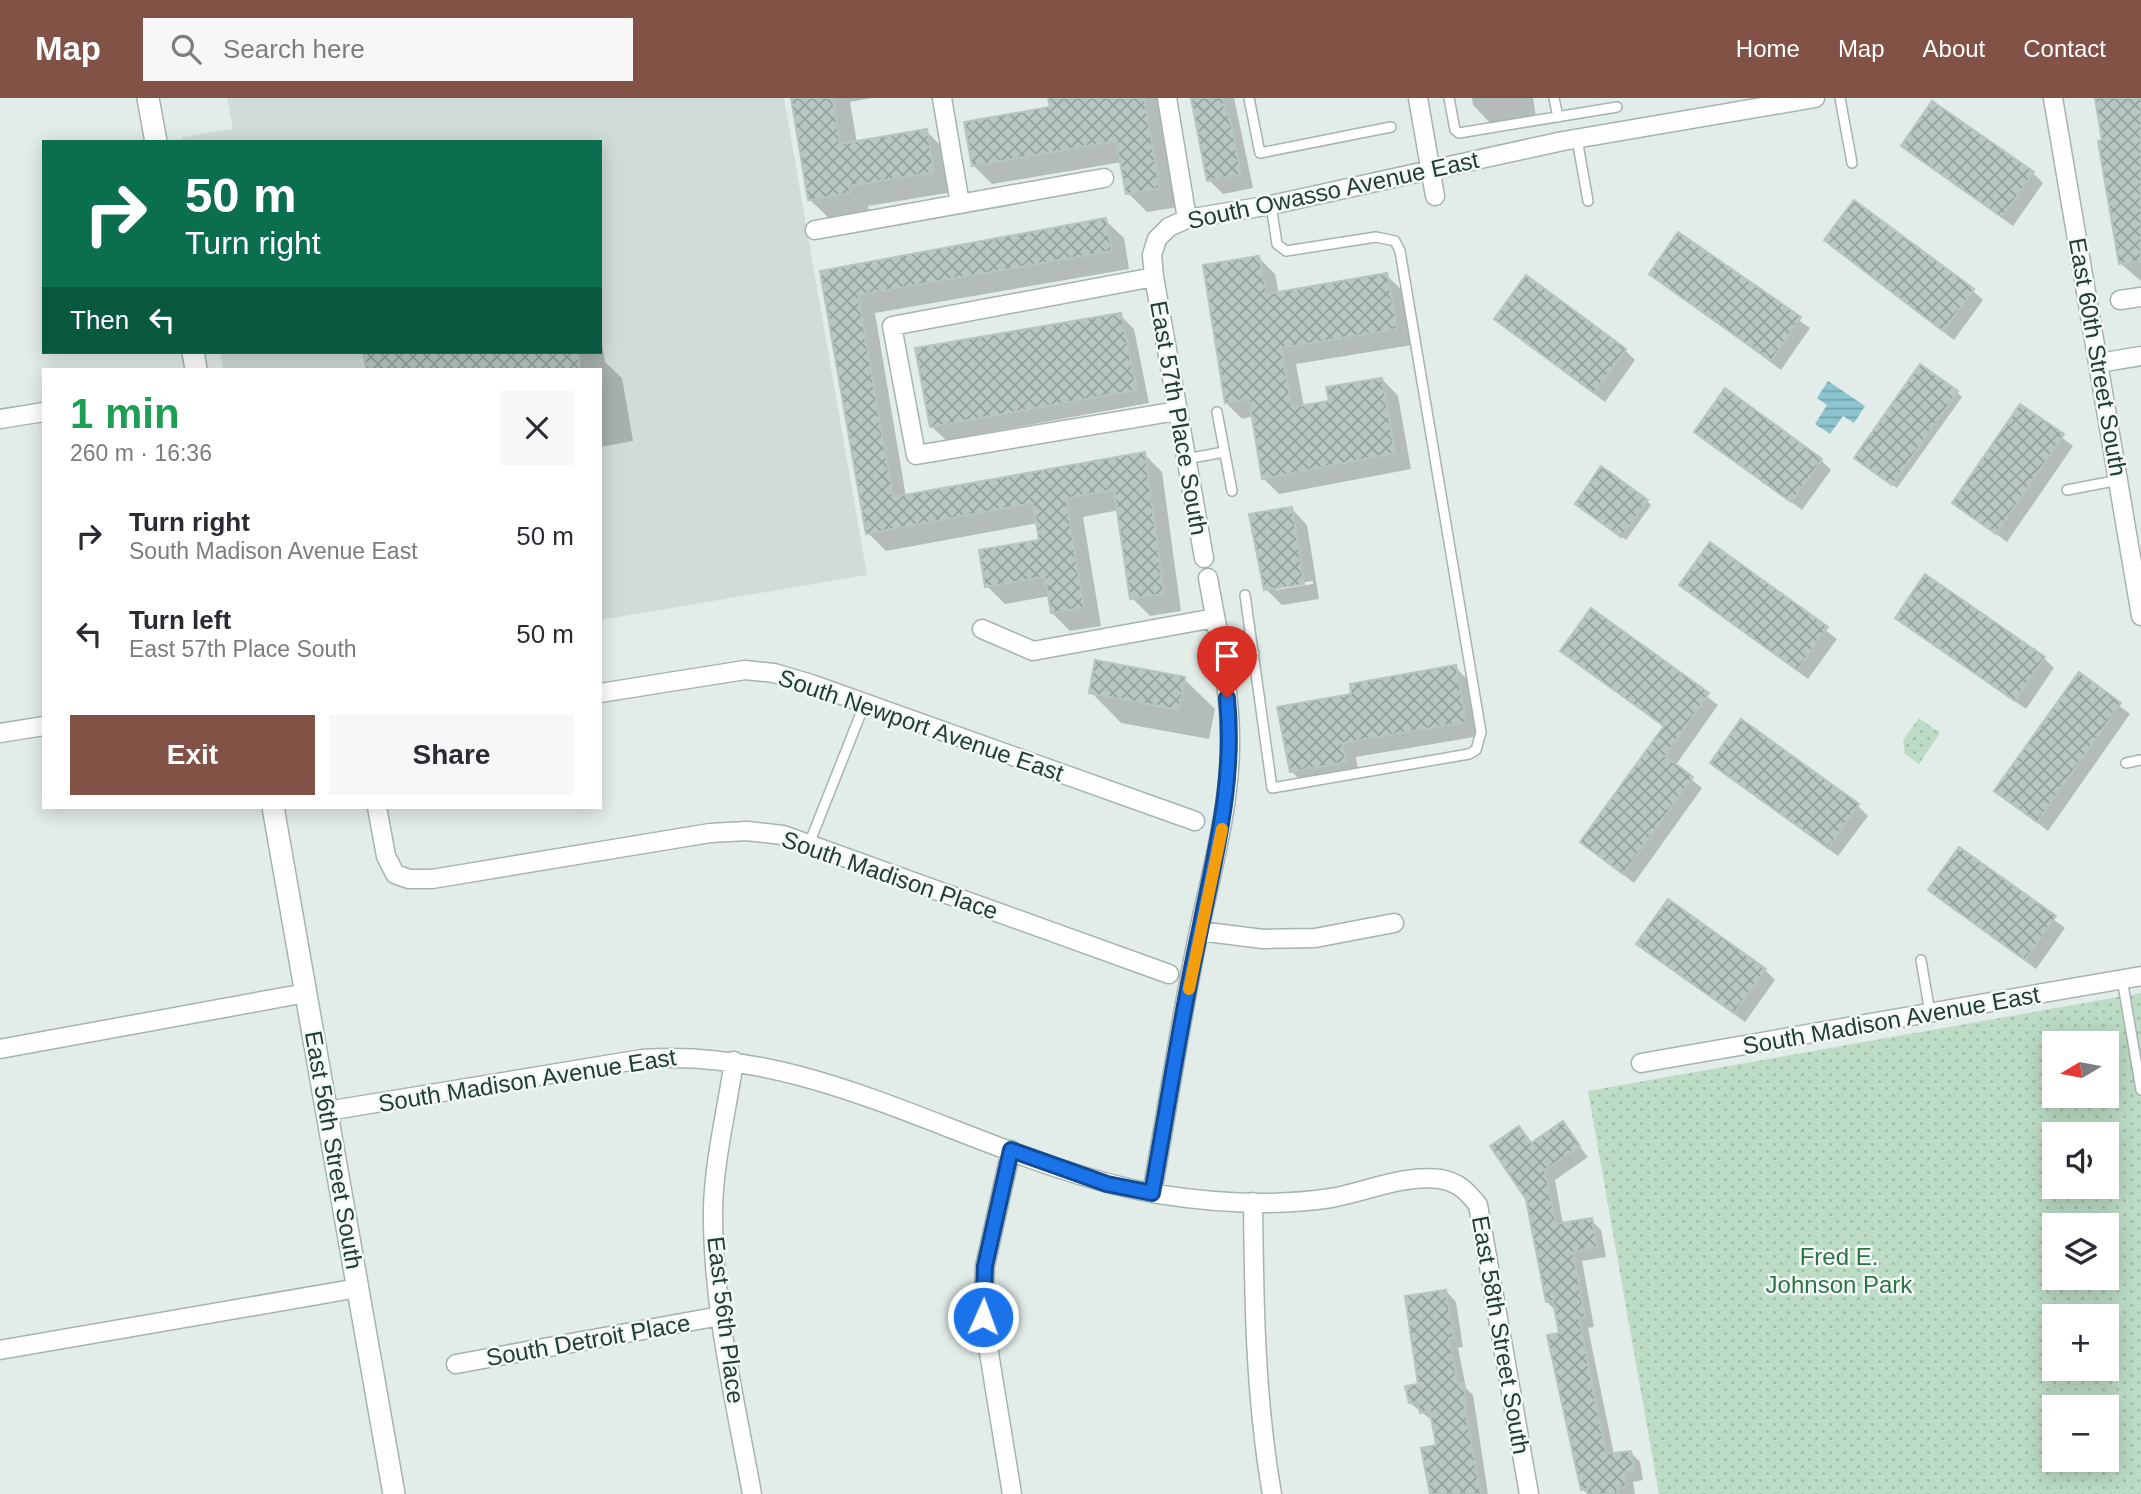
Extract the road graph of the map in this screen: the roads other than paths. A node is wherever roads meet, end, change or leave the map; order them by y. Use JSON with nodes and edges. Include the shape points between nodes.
{"nodes":[{"id":1,"x":148,"y":98,"type":"edge"},
{"id":2,"x":942,"y":98,"type":"edge"},
{"id":3,"x":1167,"y":98,"type":"edge"},
{"id":4,"x":1249,"y":98,"type":"edge"},
{"id":5,"x":1418,"y":98,"type":"edge"},
{"id":6,"x":1449,"y":98,"type":"edge"},
{"id":7,"x":1554,"y":98,"type":"edge"},
{"id":8,"x":1815,"y":98,"type":"edge"},
{"id":9,"x":1840,"y":98,"type":"edge"},
{"id":10,"x":2053,"y":98,"type":"edge"},
{"id":11,"x":1616,"y":107,"type":"dead end"},
{"id":12,"x":1558,"y":117,"type":"junction"},
{"id":13,"x":1391,"y":127,"type":"dead end"},
{"id":14,"x":1577,"y":139,"type":"junction"},
{"id":15,"x":156,"y":140,"type":"edge"},
{"id":16,"x":1852,"y":163,"type":"dead end"},
{"id":17,"x":1431,"y":170,"type":"junction"},
{"id":18,"x":1104,"y":178,"type":"dead end"},
{"id":19,"x":1436,"y":196,"type":"dead end"},
{"id":20,"x":1588,"y":201,"type":"dead end"},
{"id":21,"x":960,"y":204,"type":"junction"},
{"id":22,"x":1271,"y":205,"type":"junction"},
{"id":23,"x":1187,"y":219,"type":"junction"},
{"id":24,"x":814,"y":230,"type":"dead end"},
{"id":25,"x":1154,"y":277,"type":"junction"},
{"id":26,"x":2141,"y":297,"type":"edge"},
{"id":27,"x":2120,"y":300,"type":"dead end"},
{"id":28,"x":2141,"y":356,"type":"edge"},
{"id":29,"x":2099,"y":363,"type":"junction"},
{"id":30,"x":1177,"y":411,"type":"junction"},
{"id":31,"x":42,"y":412,"type":"edge"},
{"id":32,"x":1217,"y":412,"type":"dead end"},
{"id":33,"x":0,"y":419,"type":"edge"},
{"id":34,"x":1224,"y":452,"type":"junction"},
{"id":35,"x":1186,"y":459,"type":"junction"},
{"id":36,"x":2119,"y":480,"type":"junction"},
{"id":37,"x":2067,"y":490,"type":"dead end"},
{"id":38,"x":1232,"y":491,"type":"dead end"},
{"id":39,"x":1204,"y":558,"type":"dead end"},
{"id":40,"x":1208,"y":578,"type":"dead end"},
{"id":41,"x":1245,"y":595,"type":"dead end"},
{"id":42,"x":2141,"y":616,"type":"edge"},
{"id":43,"x":1215,"y":618,"type":"junction"},
{"id":44,"x":982,"y":629,"type":"dead end"},
{"id":45,"x":1254,"y":653,"type":"junction"},
{"id":46,"x":1222,"y":659,"type":"junction"},
{"id":47,"x":602,"y":694,"type":"edge"},
{"id":48,"x":865,"y":703,"type":"junction"},
{"id":49,"x":42,"y":726,"type":"edge"},
{"id":50,"x":0,"y":733,"type":"edge"},
{"id":51,"x":2141,"y":760,"type":"edge"},
{"id":52,"x":2126,"y":763,"type":"dead end"},
{"id":53,"x":272,"y":809,"type":"edge"},
{"id":54,"x":377,"y":809,"type":"edge"},
{"id":55,"x":1195,"y":821,"type":"dead end"},
{"id":56,"x":809,"y":844,"type":"junction"},
{"id":57,"x":1394,"y":923,"type":"dead end"},
{"id":58,"x":1199,"y":931,"type":"junction"},
{"id":59,"x":1921,"y":960,"type":"dead end"},
{"id":60,"x":1170,"y":974,"type":"dead end"},
{"id":61,"x":2141,"y":976,"type":"edge"},
{"id":62,"x":2122,"y":979,"type":"junction"},
{"id":63,"x":306,"y":993,"type":"junction"},
{"id":64,"x":1930,"y":1013,"type":"junction"},
{"id":65,"x":2141,"y":1023,"type":"edge"},
{"id":66,"x":2130,"y":1025,"type":"junction"},
{"id":67,"x":0,"y":1049,"type":"edge"},
{"id":68,"x":734,"y":1061,"type":"junction"},
{"id":69,"x":1641,"y":1063,"type":"dead end"},
{"id":70,"x":2141,"y":1090,"type":"edge"},
{"id":71,"x":327,"y":1111,"type":"junction"},
{"id":72,"x":1011,"y":1150,"type":"junction"},
{"id":73,"x":1457,"y":1183,"type":"joint"},
{"id":74,"x":1152,"y":1193,"type":"junction"},
{"id":75,"x":1253,"y":1202,"type":"junction"},
{"id":76,"x":358,"y":1288,"type":"junction"},
{"id":77,"x":720,"y":1316,"type":"junction"},
{"id":78,"x":0,"y":1350,"type":"edge"},
{"id":79,"x":456,"y":1364,"type":"dead end"},
{"id":80,"x":394,"y":1494,"type":"edge"},
{"id":81,"x":752,"y":1494,"type":"edge"},
{"id":82,"x":1012,"y":1494,"type":"edge"},
{"id":83,"x":1272,"y":1494,"type":"edge"},
{"id":84,"x":1529,"y":1494,"type":"edge"}],
"edges":[{"from":1,"to":15,"type":"street"},
{"from":2,"to":21,"type":"street"},
{"from":3,"to":23,"type":"street"},
{"from":4,"to":13,"type":"lane","via":[[1259,153]]},
{"from":5,"to":17,"type":"street"},
{"from":6,"to":12,"type":"lane","via":[[1459,133]]},
{"from":7,"to":12,"type":"lane"},
{"from":8,"to":14,"type":"street","name":"South Owasso Avenue East"},
{"from":9,"to":16,"type":"lane"},
{"from":10,"to":29,"type":"street","name":"East 60th Street South"},
{"from":11,"to":12,"type":"lane"},
{"from":14,"to":17,"type":"street","name":"South Owasso Avenue East"},
{"from":14,"to":20,"type":"lane"},
{"from":17,"to":19,"type":"street"},
{"from":17,"to":22,"type":"street","name":"South Owasso Avenue East"},
{"from":18,"to":21,"type":"street"},
{"from":21,"to":24,"type":"street"},
{"from":22,"to":23,"type":"street","name":"South Owasso Avenue East"},
{"from":22,"to":45,"type":"lane","via":[[1277,244],[1286,251],[1376,237],[1395,241],[1400,251],[1481,732],[1479,743],[1469,754],[1272,788]]},
{"from":23,"to":25,"type":"street","name":"South Owasso Avenue East","via":[[1168,227],[1157,239],[1152,255]]},
{"from":25,"to":30,"type":"street","name":"East 57th Place South"},
{"from":25,"to":30,"type":"street","via":[[892,326],[916,455]]},
{"from":26,"to":27,"type":"street"},
{"from":28,"to":29,"type":"street"},
{"from":29,"to":36,"type":"street","name":"East 60th Street South"},
{"from":30,"to":35,"type":"street","name":"East 57th Place South"},
{"from":31,"to":33,"type":"street"},
{"from":32,"to":34,"type":"lane"},
{"from":34,"to":35,"type":"lane"},
{"from":34,"to":38,"type":"lane"},
{"from":35,"to":39,"type":"street","name":"East 57th Place South"},
{"from":36,"to":37,"type":"lane"},
{"from":36,"to":42,"type":"street","name":"East 60th Street South"},
{"from":40,"to":43,"type":"street"},
{"from":41,"to":45,"type":"lane"},
{"from":43,"to":44,"type":"street","via":[[1033,651]]},
{"from":43,"to":46,"type":"street"},
{"from":45,"to":46,"type":"lane"},
{"from":46,"to":58,"type":"street","via":[[1229,717],[1229,780]]},
{"from":47,"to":48,"type":"street","name":"South Newport Avenue East","via":[[745,670],[787,677]]},
{"from":48,"to":55,"type":"street","name":"South Newport Avenue East"},
{"from":48,"to":56,"type":"lane"},
{"from":49,"to":50,"type":"street"},
{"from":51,"to":52,"type":"lane"},
{"from":53,"to":63,"type":"street","name":"East 56th Street South"},
{"from":54,"to":56,"type":"street","name":"South Madison Place","via":[[386,856],[395,874],[409,879],[710,833],[747,831]]},
{"from":56,"to":60,"type":"street","name":"South Madison Place"},
{"from":57,"to":58,"type":"street","via":[[1315,938],[1264,939]]},
{"from":58,"to":74,"type":"street"},
{"from":59,"to":64,"type":"lane"},
{"from":61,"to":62,"type":"street","name":"South Madison Avenue East"},
{"from":62,"to":64,"type":"street","name":"South Madison Avenue East"},
{"from":62,"to":66,"type":"lane"},
{"from":63,"to":67,"type":"street"},
{"from":63,"to":71,"type":"street","name":"East 56th Street South"},
{"from":64,"to":69,"type":"street","name":"South Madison Avenue East"},
{"from":65,"to":66,"type":"lane"},
{"from":66,"to":70,"type":"lane"},
{"from":68,"to":71,"type":"street","name":"South Madison Avenue East","via":[[686,1056],[642,1059]]},
{"from":68,"to":72,"type":"street","name":"South Madison Avenue East","via":[[780,1069]]},
{"from":68,"to":77,"type":"street","name":"East 56th Place","via":[[713,1206]]},
{"from":71,"to":76,"type":"street","name":"East 56th Street South"},
{"from":72,"to":74,"type":"street","name":"South Madison Avenue East","via":[[1107,1184]]},
{"from":72,"to":82,"type":"street","via":[[985,1266],[983,1317]]},
{"from":73,"to":75,"type":"street","name":"South Madison Avenue East","via":[[1424,1178],[1323,1199]]},
{"from":73,"to":84,"type":"street","name":"East 58th Street South","via":[[1478,1205]]},
{"from":74,"to":75,"type":"street","name":"South Madison Avenue East","via":[[1202,1201]]},
{"from":75,"to":83,"type":"street","via":[[1255,1342]]},
{"from":76,"to":78,"type":"street"},
{"from":76,"to":80,"type":"street","name":"East 56th Street South"},
{"from":77,"to":79,"type":"street","name":"South Detroit Place"},
{"from":77,"to":81,"type":"street","name":"East 56th Place"}]}
